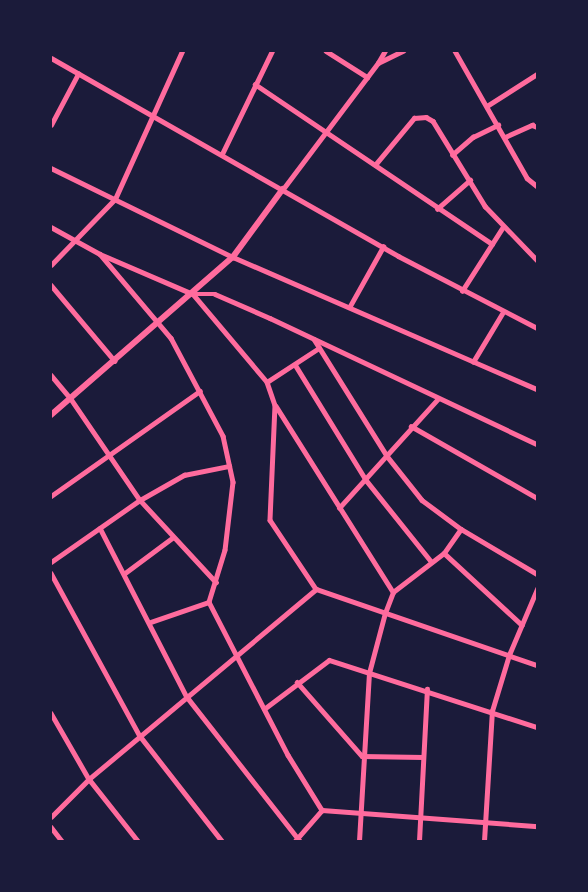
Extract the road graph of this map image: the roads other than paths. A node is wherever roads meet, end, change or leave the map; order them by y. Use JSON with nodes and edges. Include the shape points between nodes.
{"nodes":[{"id":1,"x":182,"y":51,"type":"edge"},
{"id":2,"x":272,"y":51,"type":"edge"},
{"id":3,"x":326,"y":51,"type":"edge"},
{"id":4,"x":385,"y":51,"type":"edge"},
{"id":5,"x":404,"y":51,"type":"edge"},
{"id":6,"x":455,"y":51,"type":"edge"},
{"id":7,"x":51,"y":58,"type":"edge"},
{"id":8,"x":378,"y":63,"type":"junction"},
{"id":9,"x":78,"y":74,"type":"junction"},
{"id":10,"x":537,"y":74,"type":"edge"},
{"id":11,"x":367,"y":77,"type":"junction"},
{"id":12,"x":255,"y":84,"type":"junction"},
{"id":13,"x":487,"y":106,"type":"junction"},
{"id":14,"x":155,"y":117,"type":"junction"},
{"id":15,"x":51,"y":125,"type":"edge"},
{"id":16,"x":498,"y":125,"type":"junction"},
{"id":17,"x":537,"y":127,"type":"edge"},
{"id":18,"x":326,"y":132,"type":"junction"},
{"id":19,"x":505,"y":136,"type":"junction"},
{"id":20,"x":222,"y":154,"type":"junction"},
{"id":21,"x":452,"y":155,"type":"junction"},
{"id":22,"x":375,"y":165,"type":"junction"},
{"id":23,"x":51,"y":168,"type":"edge"},
{"id":24,"x":470,"y":180,"type":"junction"},
{"id":25,"x":537,"y":186,"type":"edge"},
{"id":26,"x":283,"y":189,"type":"junction"},
{"id":27,"x":115,"y":199,"type":"junction"},
{"id":28,"x":437,"y":208,"type":"junction"},
{"id":29,"x":51,"y":227,"type":"edge"},
{"id":30,"x":504,"y":227,"type":"junction"},
{"id":31,"x":76,"y":239,"type":"junction"},
{"id":32,"x":492,"y":244,"type":"junction"},
{"id":33,"x":383,"y":247,"type":"junction"},
{"id":34,"x":100,"y":254,"type":"junction"},
{"id":35,"x":233,"y":257,"type":"junction"},
{"id":36,"x":537,"y":260,"type":"edge"},
{"id":37,"x":51,"y":265,"type":"edge"},
{"id":38,"x":51,"y":285,"type":"edge"},
{"id":39,"x":462,"y":291,"type":"junction"},
{"id":40,"x":193,"y":294,"type":"junction"},
{"id":41,"x":350,"y":306,"type":"junction"},
{"id":42,"x":503,"y":312,"type":"junction"},
{"id":43,"x":159,"y":322,"type":"junction"},
{"id":44,"x":537,"y":328,"type":"edge"},
{"id":45,"x":313,"y":339,"type":"junction"},
{"id":46,"x":319,"y":348,"type":"junction"},
{"id":47,"x":115,"y":361,"type":"junction"},
{"id":48,"x":473,"y":362,"type":"junction"},
{"id":49,"x":296,"y":366,"type":"junction"},
{"id":50,"x":51,"y":375,"type":"edge"},
{"id":51,"x":267,"y":382,"type":"junction"},
{"id":52,"x":537,"y":389,"type":"edge"},
{"id":53,"x":200,"y":391,"type":"junction"},
{"id":54,"x":71,"y":398,"type":"junction"},
{"id":55,"x":438,"y":399,"type":"junction"},
{"id":56,"x":275,"y":405,"type":"junction"},
{"id":57,"x":51,"y":415,"type":"edge"},
{"id":58,"x":411,"y":426,"type":"junction"},
{"id":59,"x":537,"y":444,"type":"edge"},
{"id":60,"x":109,"y":454,"type":"junction"},
{"id":61,"x":387,"y":456,"type":"junction"},
{"id":62,"x":229,"y":466,"type":"junction"},
{"id":63,"x":366,"y":480,"type":"junction"},
{"id":64,"x":51,"y":496,"type":"edge"},
{"id":65,"x":537,"y":498,"type":"edge"},
{"id":66,"x":140,"y":500,"type":"junction"},
{"id":67,"x":339,"y":508,"type":"junction"},
{"id":68,"x":100,"y":528,"type":"junction"},
{"id":69,"x":461,"y":529,"type":"junction"},
{"id":70,"x":172,"y":538,"type":"junction"},
{"id":71,"x":444,"y":553,"type":"junction"},
{"id":72,"x":431,"y":561,"type":"junction"},
{"id":73,"x":51,"y":562,"type":"edge"},
{"id":74,"x":51,"y":573,"type":"edge"},
{"id":75,"x":125,"y":573,"type":"junction"},
{"id":76,"x":537,"y":574,"type":"edge"},
{"id":77,"x":216,"y":582,"type":"junction"},
{"id":78,"x":316,"y":589,"type":"junction"},
{"id":79,"x":537,"y":589,"type":"edge"},
{"id":80,"x":394,"y":592,"type":"junction"},
{"id":81,"x":209,"y":602,"type":"junction"},
{"id":82,"x":385,"y":613,"type":"junction"},
{"id":83,"x":151,"y":622,"type":"junction"},
{"id":84,"x":522,"y":625,"type":"junction"},
{"id":85,"x":509,"y":655,"type":"junction"},
{"id":86,"x":238,"y":656,"type":"junction"},
{"id":87,"x":537,"y":665,"type":"edge"},
{"id":88,"x":369,"y":673,"type":"junction"},
{"id":89,"x":297,"y":682,"type":"junction"},
{"id":90,"x":427,"y":689,"type":"junction"},
{"id":91,"x":187,"y":697,"type":"junction"},
{"id":92,"x":264,"y":709,"type":"junction"},
{"id":93,"x":492,"y":712,"type":"junction"},
{"id":94,"x":51,"y":713,"type":"edge"},
{"id":95,"x":537,"y":727,"type":"edge"},
{"id":96,"x":140,"y":736,"type":"junction"},
{"id":97,"x":362,"y":756,"type":"junction"},
{"id":98,"x":423,"y":757,"type":"junction"},
{"id":99,"x":89,"y":779,"type":"junction"},
{"id":100,"x":322,"y":810,"type":"junction"},
{"id":101,"x":360,"y":814,"type":"junction"},
{"id":102,"x":51,"y":816,"type":"edge"},
{"id":103,"x":420,"y":818,"type":"junction"},
{"id":104,"x":486,"y":822,"type":"junction"},
{"id":105,"x":537,"y":826,"type":"edge"},
{"id":106,"x":51,"y":827,"type":"edge"},
{"id":107,"x":300,"y":839,"type":"edge"},
{"id":108,"x":62,"y":841,"type":"edge"},
{"id":109,"x":138,"y":841,"type":"edge"},
{"id":110,"x":222,"y":841,"type":"edge"},
{"id":111,"x":295,"y":841,"type":"edge"},
{"id":112,"x":359,"y":841,"type":"edge"},
{"id":113,"x":420,"y":841,"type":"edge"},
{"id":114,"x":484,"y":841,"type":"edge"}],
"edges":[{"from":1,"to":14,"type":"street"},
{"from":2,"to":12,"type":"street"},
{"from":3,"to":11,"type":"street"},
{"from":4,"to":8,"type":"street"},
{"from":5,"to":8,"type":"street"},
{"from":6,"to":13,"type":"street"},
{"from":7,"to":9,"type":"street"},
{"from":8,"to":11,"type":"street"},
{"from":9,"to":14,"type":"street"},
{"from":9,"to":15,"type":"street"},
{"from":10,"to":13,"type":"street"},
{"from":11,"to":18,"type":"street"},
{"from":12,"to":18,"type":"street"},
{"from":12,"to":20,"type":"street"},
{"from":13,"to":16,"type":"street"},
{"from":14,"to":20,"type":"street"},
{"from":14,"to":27,"type":"street"},
{"from":16,"to":19,"type":"street"},
{"from":16,"to":21,"type":"street","via":[[473,137]]},
{"from":17,"to":19,"type":"street"},
{"from":18,"to":22,"type":"street"},
{"from":18,"to":26,"type":"street"},
{"from":19,"to":25,"type":"street","via":[[528,178]]},
{"from":20,"to":26,"type":"street"},
{"from":21,"to":22,"type":"street","via":[[433,121],[414,118]]},
{"from":21,"to":24,"type":"street"},
{"from":22,"to":28,"type":"street"},
{"from":23,"to":27,"type":"street"},
{"from":24,"to":28,"type":"street"},
{"from":24,"to":30,"type":"street"},
{"from":26,"to":33,"type":"street"},
{"from":26,"to":35,"type":"main road"},
{"from":27,"to":31,"type":"street"},
{"from":27,"to":35,"type":"street"},
{"from":28,"to":32,"type":"street"},
{"from":29,"to":31,"type":"street"},
{"from":30,"to":32,"type":"street"},
{"from":30,"to":36,"type":"street"},
{"from":31,"to":34,"type":"street"},
{"from":31,"to":37,"type":"street"},
{"from":32,"to":39,"type":"street"},
{"from":33,"to":39,"type":"street"},
{"from":33,"to":41,"type":"street"},
{"from":34,"to":40,"type":"street"},
{"from":34,"to":43,"type":"street"},
{"from":35,"to":40,"type":"main road"},
{"from":35,"to":41,"type":"street"},
{"from":38,"to":47,"type":"street"},
{"from":39,"to":42,"type":"street"},
{"from":40,"to":43,"type":"main road"},
{"from":40,"to":45,"type":"street","via":[[214,294]]},
{"from":40,"to":51,"type":"street"},
{"from":41,"to":48,"type":"street"},
{"from":42,"to":44,"type":"street"},
{"from":42,"to":48,"type":"street"},
{"from":43,"to":47,"type":"main road"},
{"from":43,"to":53,"type":"street"},
{"from":45,"to":46,"type":"street"},
{"from":45,"to":55,"type":"street"},
{"from":46,"to":49,"type":"street"},
{"from":46,"to":61,"type":"street"},
{"from":47,"to":54,"type":"main road"},
{"from":48,"to":52,"type":"street"},
{"from":49,"to":51,"type":"street"},
{"from":49,"to":63,"type":"street"},
{"from":50,"to":54,"type":"street"},
{"from":51,"to":56,"type":"street"},
{"from":53,"to":60,"type":"street"},
{"from":53,"to":62,"type":"street","via":[[223,436]]},
{"from":54,"to":57,"type":"main road"},
{"from":54,"to":60,"type":"street"},
{"from":55,"to":58,"type":"street"},
{"from":55,"to":59,"type":"street"},
{"from":56,"to":67,"type":"street"},
{"from":56,"to":78,"type":"street","via":[[270,520]]},
{"from":58,"to":61,"type":"street"},
{"from":58,"to":65,"type":"street"},
{"from":60,"to":64,"type":"street"},
{"from":60,"to":66,"type":"street"},
{"from":61,"to":63,"type":"street"},
{"from":61,"to":69,"type":"street","via":[[422,500]]},
{"from":62,"to":66,"type":"street","via":[[184,475]]},
{"from":62,"to":77,"type":"street","via":[[233,482],[224,550]]},
{"from":63,"to":67,"type":"street"},
{"from":63,"to":72,"type":"street"},
{"from":66,"to":68,"type":"street"},
{"from":66,"to":70,"type":"street"},
{"from":67,"to":80,"type":"street"},
{"from":68,"to":73,"type":"street"},
{"from":68,"to":75,"type":"street"},
{"from":69,"to":71,"type":"street"},
{"from":69,"to":76,"type":"street"},
{"from":70,"to":75,"type":"street"},
{"from":70,"to":77,"type":"street"},
{"from":71,"to":72,"type":"street"},
{"from":71,"to":84,"type":"street"},
{"from":72,"to":80,"type":"street"},
{"from":74,"to":96,"type":"street"},
{"from":75,"to":83,"type":"street"},
{"from":77,"to":81,"type":"street"},
{"from":78,"to":82,"type":"street"},
{"from":78,"to":86,"type":"street"},
{"from":79,"to":84,"type":"street"},
{"from":80,"to":82,"type":"street"},
{"from":81,"to":83,"type":"street"},
{"from":81,"to":86,"type":"street"},
{"from":82,"to":85,"type":"street"},
{"from":82,"to":88,"type":"street"},
{"from":83,"to":91,"type":"street"},
{"from":84,"to":85,"type":"street"},
{"from":85,"to":87,"type":"street"},
{"from":85,"to":93,"type":"street"},
{"from":86,"to":91,"type":"street"},
{"from":86,"to":92,"type":"street"},
{"from":88,"to":89,"type":"street","via":[[329,660]]},
{"from":88,"to":90,"type":"street"},
{"from":88,"to":97,"type":"street"},
{"from":89,"to":92,"type":"street"},
{"from":89,"to":97,"type":"street"},
{"from":90,"to":93,"type":"street"},
{"from":90,"to":98,"type":"street"},
{"from":91,"to":96,"type":"street"},
{"from":91,"to":107,"type":"street"},
{"from":92,"to":100,"type":"street"},
{"from":93,"to":95,"type":"street"},
{"from":93,"to":104,"type":"street"},
{"from":94,"to":99,"type":"street"},
{"from":96,"to":99,"type":"street"},
{"from":96,"to":110,"type":"street"},
{"from":97,"to":98,"type":"street"},
{"from":97,"to":101,"type":"street"},
{"from":98,"to":103,"type":"street"},
{"from":99,"to":102,"type":"street"},
{"from":99,"to":109,"type":"street"},
{"from":100,"to":101,"type":"street"},
{"from":100,"to":107,"type":"street"},
{"from":101,"to":103,"type":"street"},
{"from":101,"to":112,"type":"street"},
{"from":103,"to":104,"type":"street"},
{"from":103,"to":113,"type":"street"},
{"from":104,"to":105,"type":"street"},
{"from":104,"to":114,"type":"street"},
{"from":106,"to":108,"type":"street"},
{"from":107,"to":111,"type":"street"}]}
